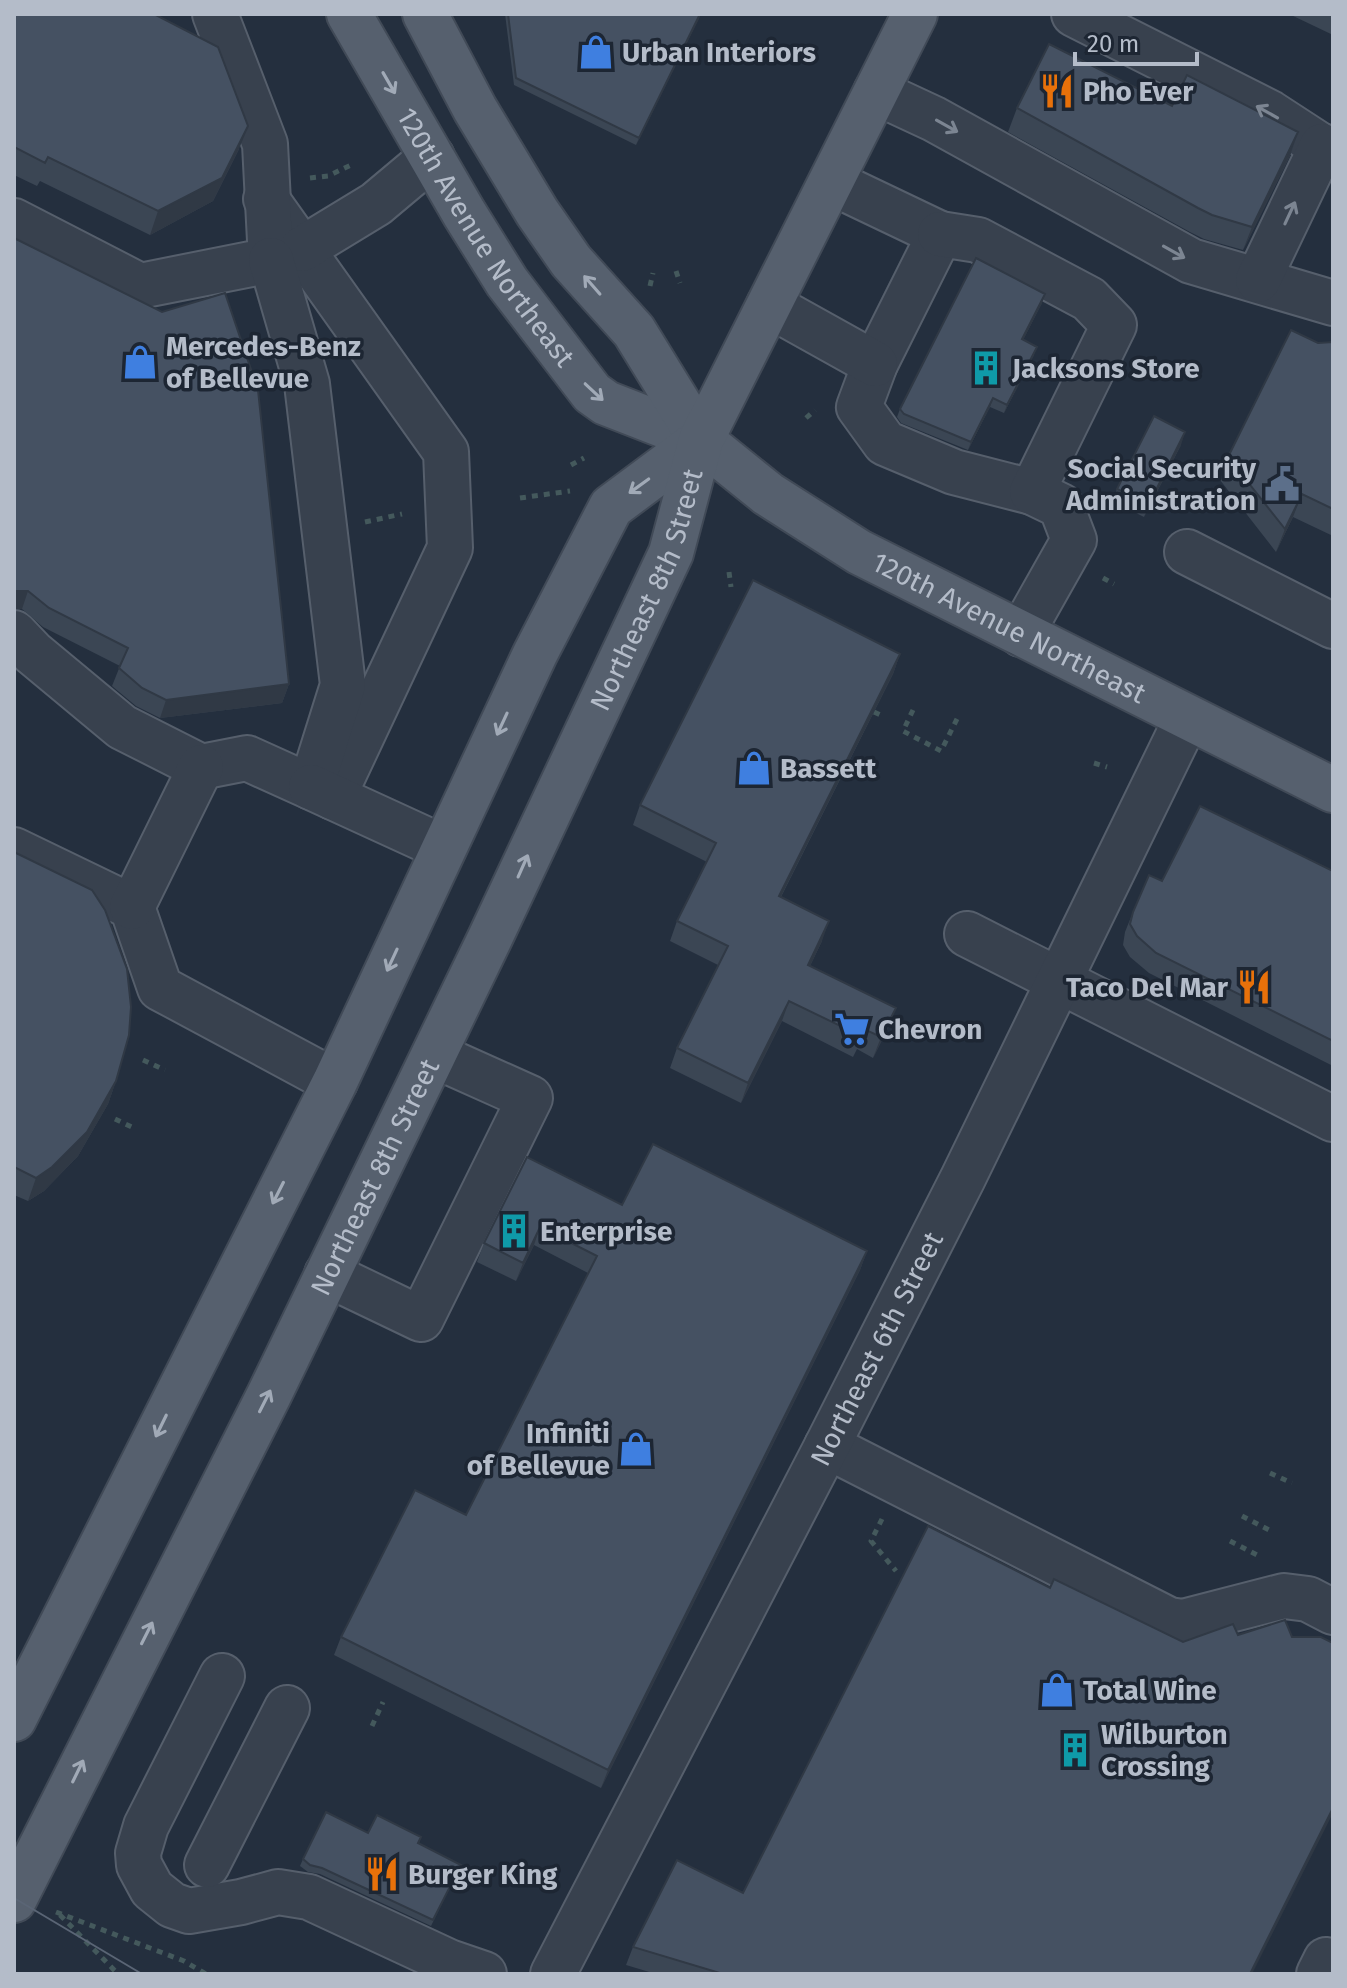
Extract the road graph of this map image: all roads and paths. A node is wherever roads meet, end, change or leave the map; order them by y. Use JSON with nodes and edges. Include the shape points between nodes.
{"nodes":[{"id":1,"x":215,"y":14,"type":"edge"},
{"id":2,"x":349,"y":14,"type":"edge"},
{"id":3,"x":425,"y":14,"type":"edge"},
{"id":4,"x":915,"y":14,"type":"edge"},
{"id":5,"x":1074,"y":14,"type":"edge"},
{"id":6,"x":876,"y":92,"type":"junction"},
{"id":7,"x":1327,"y":150,"type":"edge"},
{"id":8,"x":432,"y":157,"type":"junction"},
{"id":9,"x":353,"y":164,"type":"dead end"},
{"id":10,"x":319,"y":177,"type":"dead end"},
{"id":11,"x":831,"y":182,"type":"junction"},
{"id":12,"x":14,"y":221,"type":"edge"},
{"id":13,"x":940,"y":234,"type":"junction"},
{"id":14,"x":286,"y":255,"type":"junction"},
{"id":15,"x":676,"y":271,"type":"dead end"},
{"id":16,"x":653,"y":273,"type":"dead end"},
{"id":17,"x":680,"y":283,"type":"dead end"},
{"id":18,"x":650,"y":286,"type":"dead end"},
{"id":19,"x":1309,"y":290,"type":"edge"},
{"id":20,"x":769,"y":305,"type":"junction"},
{"id":21,"x":875,"y":364,"type":"junction"},
{"id":22,"x":815,"y":410,"type":"dead end"},
{"id":23,"x":806,"y":418,"type":"dead end"},
{"id":24,"x":701,"y":440,"type":"junction"},
{"id":25,"x":584,"y":458,"type":"dead end"},
{"id":26,"x":571,"y":465,"type":"dead end"},
{"id":27,"x":576,"y":490,"type":"dead end"},
{"id":28,"x":1032,"y":492,"type":"junction"},
{"id":29,"x":520,"y":498,"type":"dead end"},
{"id":30,"x":402,"y":514,"type":"dead end"},
{"id":31,"x":360,"y":522,"type":"dead end"},
{"id":32,"x":1187,"y":552,"type":"dead end"},
{"id":33,"x":729,"y":572,"type":"dead end"},
{"id":34,"x":1103,"y":578,"type":"dead end"},
{"id":35,"x":1114,"y":584,"type":"dead end"},
{"id":36,"x":731,"y":587,"type":"dead end"},
{"id":37,"x":1333,"y":626,"type":"edge"},
{"id":38,"x":14,"y":633,"type":"edge"},
{"id":39,"x":1021,"y":634,"type":"junction"},
{"id":40,"x":913,"y":710,"type":"dead end"},
{"id":41,"x":874,"y":712,"type":"edge"},
{"id":42,"x":883,"y":716,"type":"edge"},
{"id":43,"x":958,"y":717,"type":"dead end"},
{"id":44,"x":1187,"y":718,"type":"junction"},
{"id":45,"x":1094,"y":763,"type":"dead end"},
{"id":46,"x":201,"y":767,"type":"junction"},
{"id":47,"x":1107,"y":767,"type":"dead end"},
{"id":48,"x":1333,"y":790,"type":"edge"},
{"id":49,"x":322,"y":792,"type":"junction"},
{"id":50,"x":444,"y":848,"type":"junction"},
{"id":51,"x":14,"y":850,"type":"edge"},
{"id":52,"x":132,"y":907,"type":"junction"},
{"id":53,"x":967,"y":934,"type":"dead end"},
{"id":54,"x":1057,"y":981,"type":"junction"},
{"id":55,"x":434,"y":1055,"type":"junction"},
{"id":56,"x":143,"y":1060,"type":"dead end"},
{"id":57,"x":165,"y":1070,"type":"dead end"},
{"id":58,"x":335,"y":1082,"type":"junction"},
{"id":59,"x":115,"y":1119,"type":"edge"},
{"id":60,"x":1333,"y":1119,"type":"edge"},
{"id":61,"x":136,"y":1129,"type":"dead end"},
{"id":62,"x":327,"y":1274,"type":"junction"},
{"id":63,"x":827,"y":1446,"type":"junction"},
{"id":64,"x":1270,"y":1473,"type":"dead end"},
{"id":65,"x":1292,"y":1483,"type":"dead end"},
{"id":66,"x":1242,"y":1516,"type":"dead end"},
{"id":67,"x":893,"y":1524,"type":"dead end"},
{"id":68,"x":1269,"y":1530,"type":"dead end"},
{"id":69,"x":1230,"y":1541,"type":"dead end"},
{"id":70,"x":1257,"y":1555,"type":"dead end"},
{"id":71,"x":896,"y":1571,"type":"dead end"},
{"id":72,"x":1333,"y":1612,"type":"edge"},
{"id":73,"x":26,"y":1666,"type":"edge"},
{"id":74,"x":222,"y":1676,"type":"dead end"},
{"id":75,"x":383,"y":1702,"type":"dead end"},
{"id":76,"x":287,"y":1708,"type":"dead end"},
{"id":77,"x":14,"y":1719,"type":"edge"},
{"id":78,"x":372,"y":1726,"type":"dead end"},
{"id":79,"x":207,"y":1865,"type":"dead end"},
{"id":80,"x":14,"y":1900,"type":"edge"},
{"id":81,"x":118,"y":1974,"type":"edge"},
{"id":82,"x":206,"y":1974,"type":"edge"},
{"id":83,"x":484,"y":1974,"type":"edge"},
{"id":84,"x":553,"y":1974,"type":"edge"}],
"edges":[{"from":1,"to":14,"type":"street","via":[[265,144],[266,199]]},
{"from":2,"to":8,"type":"main road","name":"120th Avenue Northeast","one_way":true},
{"from":24,"to":3,"type":"main road","name":"120th Avenue Northeast","one_way":true,"via":[[634,331],[571,261],[537,212]]},
{"from":4,"to":6,"type":"main road","name":"Northeast 8th Street"},
{"from":7,"to":5,"type":"street","one_way":true,"via":[[1270,113]]},
{"from":6,"to":11,"type":"main road","name":"Northeast 8th Street"},
{"from":6,"to":19,"type":"street","one_way":true,"via":[[1191,261]]},
{"from":19,"to":7,"type":"street","one_way":true},
{"from":8,"to":14,"type":"street","via":[[376,204]]},
{"from":8,"to":24,"type":"main road","name":"120th Avenue Northeast","one_way":true,"via":[[507,282],[592,393]]},
{"from":9,"to":10,"type":"path"},
{"from":11,"to":13,"type":"street"},
{"from":11,"to":20,"type":"main road","name":"Northeast 8th Street"},
{"from":12,"to":14,"type":"street","via":[[140,286]]},
{"from":13,"to":21,"type":"street"},
{"from":13,"to":28,"type":"street","via":[[978,240],[1089,299],[1114,325]]},
{"from":14,"to":49,"type":"street","via":[[343,685]]},
{"from":14,"to":49,"type":"street","via":[[446,452],[450,548]]},
{"from":15,"to":17,"type":"path"},
{"from":16,"to":18,"type":"path"},
{"from":20,"to":21,"type":"street"},
{"from":20,"to":24,"type":"main road","name":"Northeast 8th Street"},
{"from":21,"to":28,"type":"street","via":[[859,407],[885,443],[954,472]]},
{"from":22,"to":23,"type":"path"},
{"from":24,"to":39,"type":"main road","name":"120th Avenue Northeast","via":[[768,494],[859,552]]},
{"from":24,"to":50,"type":"main road","name":"Northeast 8th Street","one_way":true,"via":[[611,507]]},
{"from":55,"to":24,"type":"main road","name":"Northeast 8th Street","one_way":true,"via":[[671,553]]},
{"from":25,"to":26,"type":"path"},
{"from":27,"to":29,"type":"path"},
{"from":28,"to":39,"type":"street","via":[[1061,506],[1074,540]]},
{"from":30,"to":31,"type":"path"},
{"from":32,"to":37,"type":"street"},
{"from":33,"to":36,"type":"path"},
{"from":34,"to":35,"type":"path"},
{"from":38,"to":46,"type":"street","via":[[122,727]]},
{"from":39,"to":44,"type":"main road","name":"120th Avenue Northeast"},
{"from":40,"to":43,"type":"path","via":[[903,731],[941,751]]},
{"from":41,"to":42,"type":"path"},
{"from":44,"to":48,"type":"main road","name":"120th Avenue Northeast"},
{"from":44,"to":54,"type":"street","name":"Northeast 6th Street"},
{"from":45,"to":47,"type":"path"},
{"from":46,"to":49,"type":"street","via":[[247,758]]},
{"from":46,"to":52,"type":"street"},
{"from":49,"to":50,"type":"street"},
{"from":50,"to":58,"type":"main road","name":"Northeast 8th Street","one_way":true},
{"from":51,"to":52,"type":"street"},
{"from":52,"to":58,"type":"street","via":[[160,988]]},
{"from":53,"to":54,"type":"street"},
{"from":54,"to":60,"type":"street"},
{"from":54,"to":63,"type":"street","name":"Northeast 6th Street"},
{"from":55,"to":62,"type":"main road","name":"Northeast 8th Street"},
{"from":55,"to":62,"type":"street","via":[[530,1098],[421,1319]]},
{"from":56,"to":57,"type":"path"},
{"from":58,"to":73,"type":"main road","name":"Northeast 8th Street","one_way":true},
{"from":59,"to":61,"type":"path"},
{"from":80,"to":62,"type":"main road","name":"Northeast 8th Street","one_way":true},
{"from":63,"to":72,"type":"street","via":[[1169,1620],[1183,1622],[1284,1596],[1308,1599]]},
{"from":63,"to":84,"type":"street","name":"Northeast 6th Street"},
{"from":64,"to":65,"type":"path"},
{"from":66,"to":68,"type":"path"},
{"from":67,"to":71,"type":"path","via":[[883,1518],[871,1541]]},
{"from":69,"to":70,"type":"path"},
{"from":73,"to":77,"type":"main road","name":"Northeast 8th Street"},
{"from":74,"to":83,"type":"street","via":[[146,1826],[139,1865],[152,1889],[189,1911],[278,1892],[309,1897]]},
{"from":75,"to":78,"type":"path"},
{"from":76,"to":79,"type":"street"},
{"from":81,"to":82,"type":"path","via":[[56,1912]]}]}
